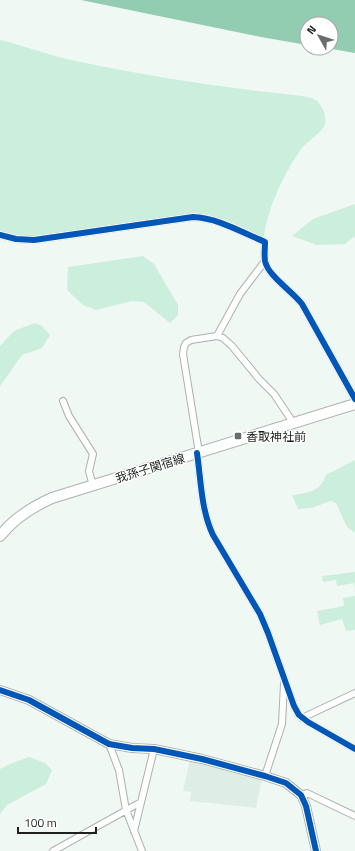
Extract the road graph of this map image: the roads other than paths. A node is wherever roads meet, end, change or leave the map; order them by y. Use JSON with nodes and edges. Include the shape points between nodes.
{"nodes":[{"id":1,"x":0,"y":235,"type":"edge"},
{"id":2,"x":265,"y":261,"type":"junction"},
{"id":3,"x":217,"y":336,"type":"junction"},
{"id":4,"x":355,"y":399,"type":"edge"},
{"id":5,"x":63,"y":401,"type":"dead end"},
{"id":6,"x":355,"y":404,"type":"edge"},
{"id":7,"x":294,"y":424,"type":"junction"},
{"id":8,"x":198,"y":453,"type":"junction"},
{"id":9,"x":93,"y":486,"type":"junction"},
{"id":10,"x":0,"y":536,"type":"edge"},
{"id":11,"x":284,"y":682,"type":"junction"},
{"id":12,"x":0,"y":690,"type":"edge"},
{"id":13,"x":355,"y":693,"type":"edge"},
{"id":14,"x":302,"y":718,"type":"junction"},
{"id":15,"x":109,"y":744,"type":"junction"},
{"id":16,"x":154,"y":749,"type":"junction"},
{"id":17,"x":355,"y":749,"type":"edge"},
{"id":18,"x":265,"y":776,"type":"junction"},
{"id":19,"x":301,"y":796,"type":"junction"},
{"id":20,"x":141,"y":802,"type":"junction"},
{"id":21,"x":126,"y":810,"type":"junction"},
{"id":22,"x":355,"y":816,"type":"edge"},
{"id":23,"x":134,"y":831,"type":"junction"},
{"id":24,"x":53,"y":851,"type":"edge"},
{"id":25,"x":142,"y":851,"type":"edge"},
{"id":26,"x":316,"y":851,"type":"edge"}],
"edges":[{"from":1,"to":2,"type":"street","via":[[34,240],[181,218],[202,218],[227,225],[265,242]]},
{"from":2,"to":3,"type":"street","via":[[240,294]]},
{"from":2,"to":4,"type":"street","via":[[268,268],[302,304]]},
{"from":3,"to":7,"type":"street","via":[[232,346],[259,380],[274,394]]},
{"from":3,"to":8,"type":"street","via":[[191,340],[184,347]]},
{"from":5,"to":9,"type":"street","via":[[69,416],[93,454],[89,471]]},
{"from":6,"to":7,"type":"main road","name":"我孫子関宿線"},
{"from":7,"to":8,"type":"main road","name":"我孫子関宿線"},
{"from":8,"to":9,"type":"main road","name":"我孫子関宿線"},
{"from":8,"to":11,"type":"street","via":[[208,525],[260,614]]},
{"from":9,"to":10,"type":"main road","name":"我孫子関宿線","via":[[52,498],[36,506],[14,520]]},
{"from":11,"to":14,"type":"street"},
{"from":11,"to":18,"type":"street","via":[[282,724]]},
{"from":12,"to":15,"type":"street","via":[[29,700]]},
{"from":13,"to":14,"type":"street"},
{"from":14,"to":17,"type":"street"},
{"from":15,"to":16,"type":"street"},
{"from":15,"to":21,"type":"street","via":[[119,770]]},
{"from":16,"to":18,"type":"street"},
{"from":16,"to":20,"type":"street"},
{"from":18,"to":19,"type":"street","via":[[286,783]]},
{"from":19,"to":22,"type":"street","via":[[307,793]]},
{"from":19,"to":26,"type":"street","via":[[306,806]]},
{"from":20,"to":21,"type":"street"},
{"from":20,"to":23,"type":"street"},
{"from":21,"to":23,"type":"street"},
{"from":21,"to":24,"type":"street"},
{"from":23,"to":25,"type":"street"}]}
